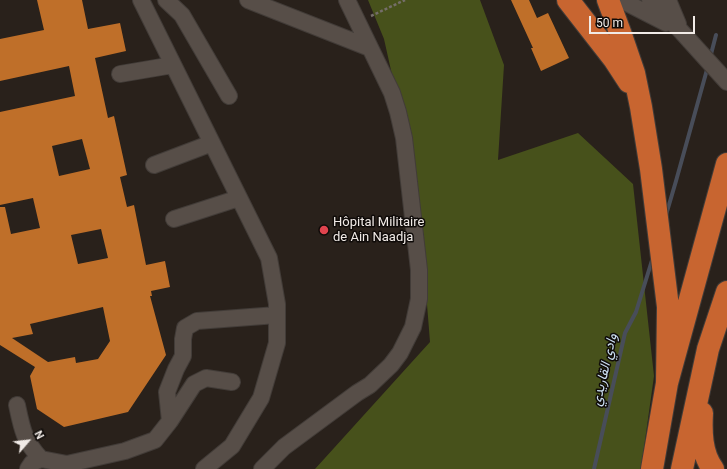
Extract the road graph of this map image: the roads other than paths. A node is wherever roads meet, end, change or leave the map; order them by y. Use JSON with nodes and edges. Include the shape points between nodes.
{"nodes":[{"id":1,"x":141,"y":0,"type":"edge"},
{"id":2,"x":166,"y":0,"type":"edge"},
{"id":3,"x":248,"y":0,"type":"edge"},
{"id":4,"x":347,"y":0,"type":"edge"},
{"id":5,"x":568,"y":0,"type":"edge"},
{"id":6,"x":608,"y":0,"type":"edge"},
{"id":7,"x":621,"y":0,"type":"edge"},
{"id":8,"x":650,"y":0,"type":"edge"},
{"id":9,"x":668,"y":0,"type":"edge"},
{"id":10,"x":680,"y":30,"type":"junction"},
{"id":11,"x":370,"y":48,"type":"junction"},
{"id":12,"x":173,"y":65,"type":"junction"},
{"id":13,"x":120,"y":74,"type":"dead end"},
{"id":14,"x":727,"y":82,"type":"edge"},
{"id":15,"x":229,"y":96,"type":"dead end"},
{"id":16,"x":641,"y":106,"type":"junction"},
{"id":17,"x":212,"y":143,"type":"junction"},
{"id":18,"x":727,"y":164,"type":"edge"},
{"id":19,"x":154,"y":165,"type":"dead end"},
{"id":20,"x":239,"y":198,"type":"junction"},
{"id":21,"x":174,"y":219,"type":"dead end"},
{"id":22,"x":727,"y":292,"type":"edge"},
{"id":23,"x":277,"y":315,"type":"junction"},
{"id":24,"x":708,"y":349,"type":"junction"},
{"id":25,"x":232,"y":382,"type":"dead end"},
{"id":26,"x":667,"y":383,"type":"junction"},
{"id":27,"x":17,"y":405,"type":"dead end"},
{"id":28,"x":170,"y":421,"type":"junction"},
{"id":29,"x":35,"y":464,"type":"edge"},
{"id":30,"x":204,"y":469,"type":"edge"},
{"id":31,"x":262,"y":469,"type":"edge"},
{"id":32,"x":652,"y":469,"type":"edge"},
{"id":33,"x":682,"y":469,"type":"edge"},
{"id":34,"x":713,"y":469,"type":"edge"}],
"edges":[{"from":1,"to":12,"type":"street"},
{"from":2,"to":15,"type":"street","via":[[182,15]]},
{"from":3,"to":11,"type":"street"},
{"from":4,"to":11,"type":"street"},
{"from":5,"to":16,"type":"highway","via":[[614,59]]},
{"from":6,"to":16,"type":"highway","via":[[631,66]]},
{"from":7,"to":10,"type":"street"},
{"from":8,"to":10,"type":"street"},
{"from":9,"to":10,"type":"street"},
{"from":10,"to":14,"type":"street"},
{"from":11,"to":31,"type":"street","via":[[392,93],[404,138],[419,270],[420,292],[417,313],[400,353],[381,376],[284,447]]},
{"from":12,"to":13,"type":"street"},
{"from":12,"to":17,"type":"street"},
{"from":16,"to":26,"type":"highway","via":[[668,308]]},
{"from":17,"to":19,"type":"street"},
{"from":17,"to":20,"type":"street"},
{"from":18,"to":26,"type":"highway"},
{"from":20,"to":21,"type":"street"},
{"from":20,"to":23,"type":"street","via":[[269,258]]},
{"from":22,"to":24,"type":"highway"},
{"from":23,"to":28,"type":"street","via":[[197,321],[186,328],[183,356],[167,392]]},
{"from":23,"to":30,"type":"street","via":[[277,343],[260,398],[232,446]]},
{"from":24,"to":33,"type":"highway"},
{"from":24,"to":34,"type":"highway","via":[[701,424],[704,450]]},
{"from":25,"to":28,"type":"street","via":[[206,378],[194,384]]},
{"from":26,"to":32,"type":"highway"},
{"from":27,"to":29,"type":"street","via":[[24,436],[34,452]]},
{"from":28,"to":29,"type":"street","via":[[155,440],[124,452],[67,464]]}]}
